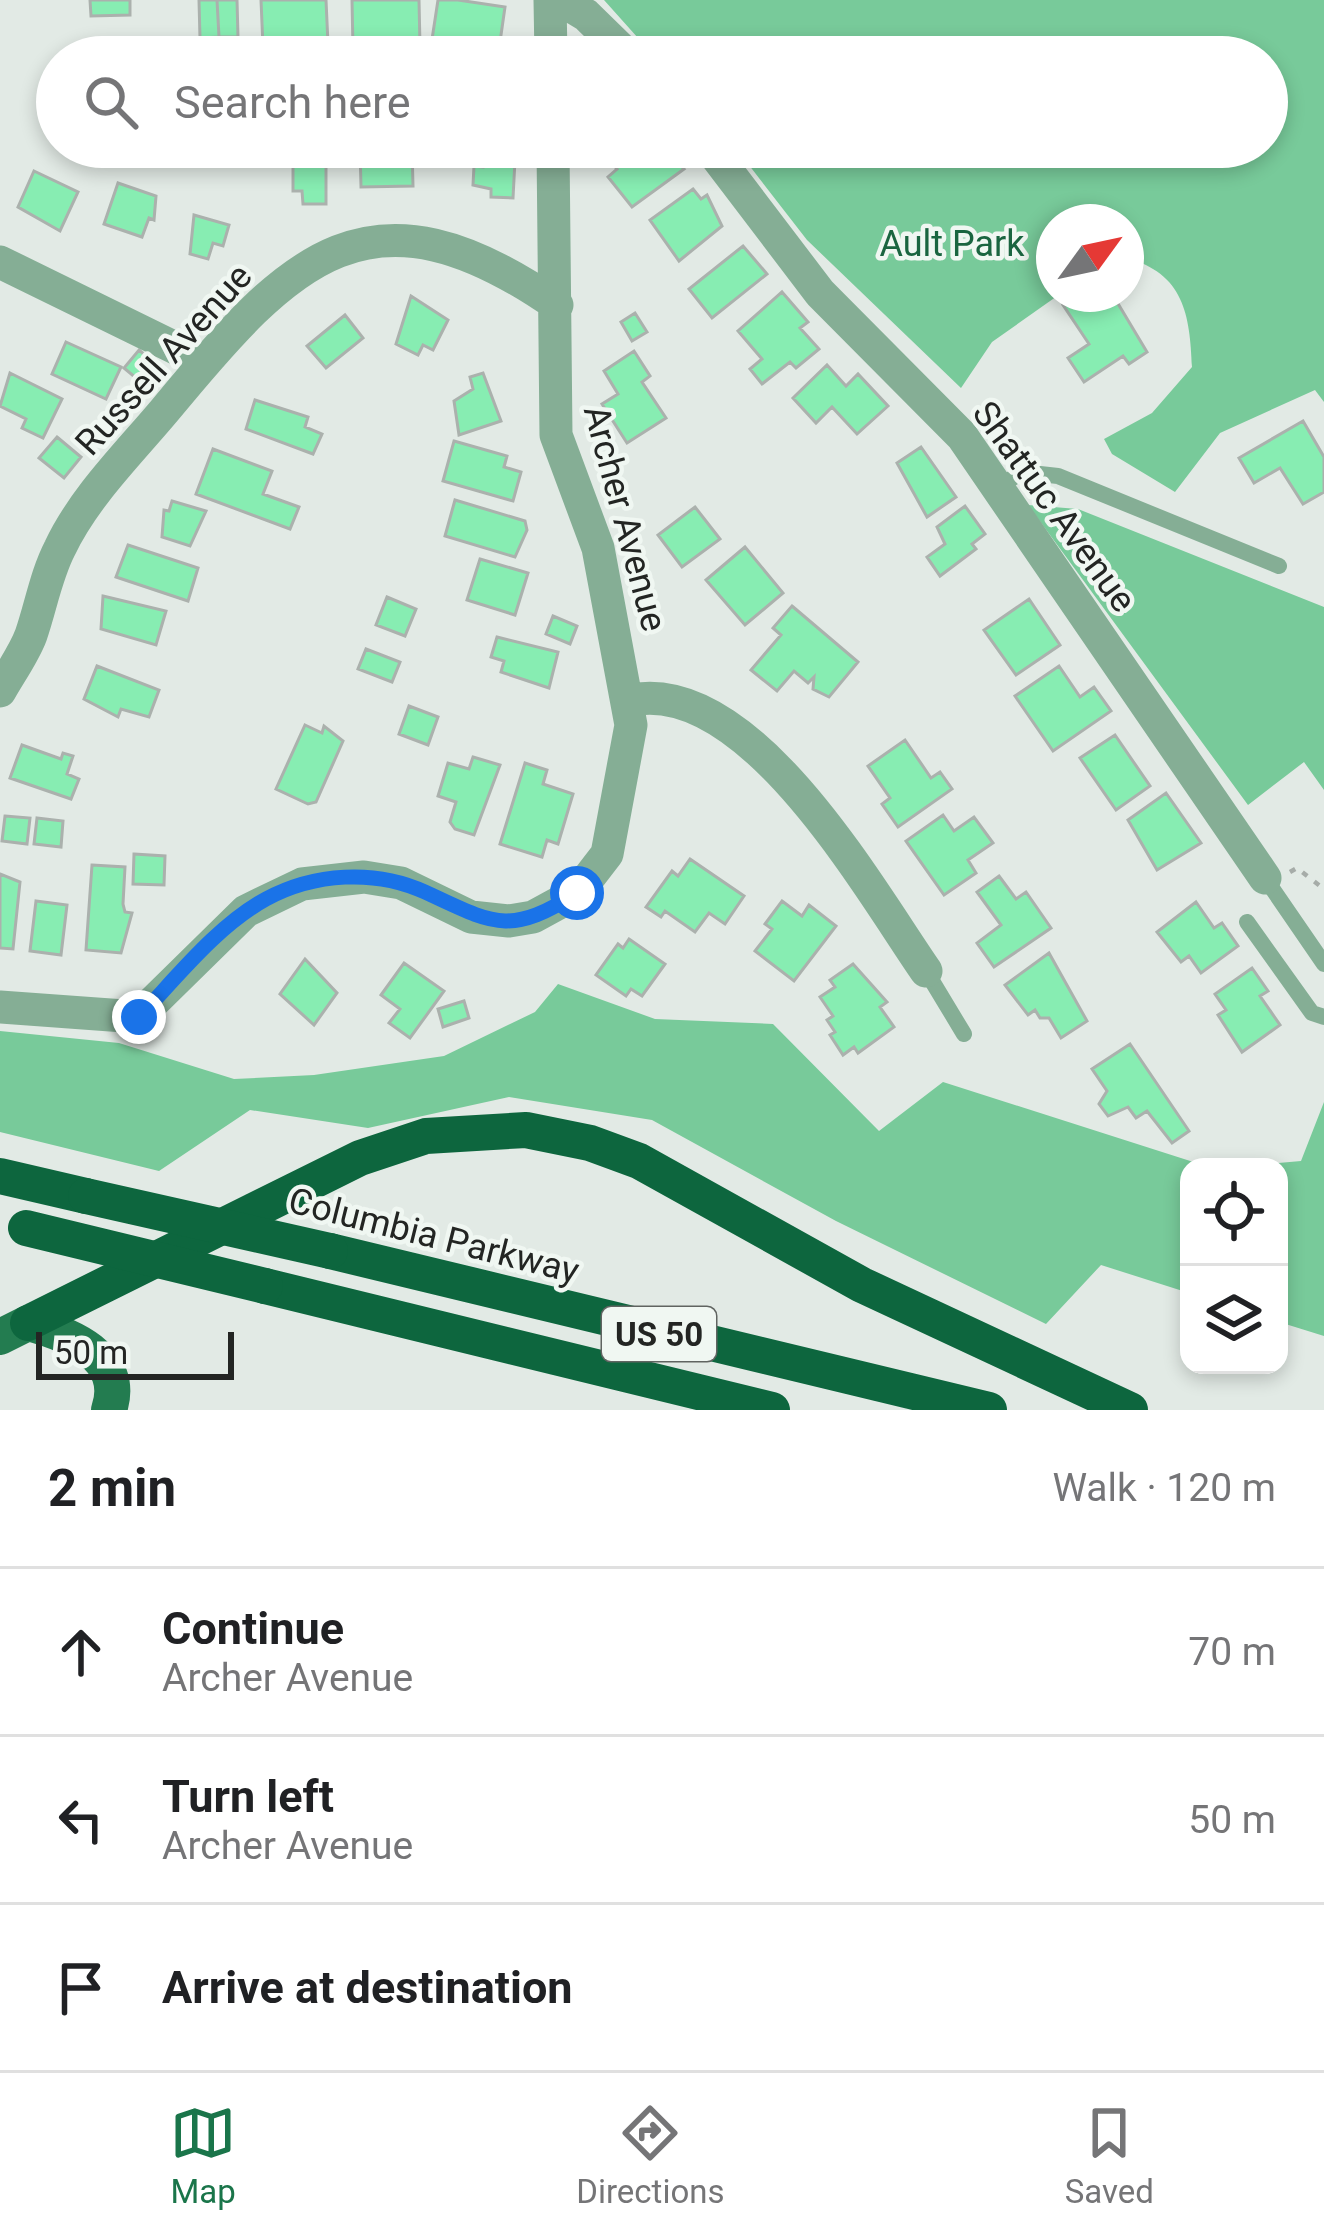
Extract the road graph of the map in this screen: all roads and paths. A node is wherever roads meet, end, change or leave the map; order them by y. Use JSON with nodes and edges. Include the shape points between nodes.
{"nodes":[{"id":1,"x":550,"y":0,"type":"edge"},
{"id":2,"x":562,"y":0,"type":"edge"},
{"id":3,"x":551,"y":36,"type":"edge"},
{"id":4,"x":608,"y":36,"type":"edge"},
{"id":5,"x":554,"y":168,"type":"edge"},
{"id":6,"x":725,"y":168,"type":"edge"},
{"id":7,"x":0,"y":262,"type":"edge"},
{"id":8,"x":557,"y":305,"type":"junction"},
{"id":9,"x":204,"y":362,"type":"junction"},
{"id":10,"x":997,"y":488,"type":"junction"},
{"id":11,"x":1279,"y":566,"type":"dead end"},
{"id":12,"x":0,"y":691,"type":"edge"},
{"id":13,"x":627,"y":701,"type":"junction"},
{"id":14,"x":1267,"y":882,"type":"junction"},
{"id":15,"x":1324,"y":889,"type":"edge"},
{"id":16,"x":1246,"y":922,"type":"dead end"},
{"id":17,"x":1324,"y":964,"type":"edge"},
{"id":18,"x":926,"y":971,"type":"joint"},
{"id":19,"x":0,"y":1007,"type":"edge"},
{"id":20,"x":1324,"y":1017,"type":"edge"},
{"id":21,"x":964,"y":1034,"type":"dead end"},
{"id":22,"x":0,"y":1176,"type":"edge"},
{"id":23,"x":13,"y":1225,"type":"edge"},
{"id":24,"x":14,"y":1330,"type":"edge"},
{"id":25,"x":109,"y":1410,"type":"edge"},
{"id":26,"x":772,"y":1410,"type":"edge"},
{"id":27,"x":988,"y":1410,"type":"edge"},
{"id":28,"x":1130,"y":1410,"type":"edge"}],
"edges":[{"from":1,"to":3,"type":"street"},
{"from":2,"to":4,"type":"street"},
{"from":5,"to":8,"type":"street","name":"Archer Avenue"},
{"from":6,"to":10,"type":"street","name":"Shattuc Avenue","via":[[806,275],[962,436]]},
{"from":7,"to":9,"type":"street"},
{"from":8,"to":9,"type":"street","name":"Russell Avenue","via":[[467,250],[408,239],[372,242],[294,273]]},
{"from":8,"to":13,"type":"street","name":"Archer Avenue","via":[[556,435],[598,548]]},
{"from":9,"to":12,"type":"street","name":"Russell Avenue","via":[[60,547],[29,640]]},
{"from":10,"to":11,"type":"lane","via":[[1022,472],[1058,476]]},
{"from":10,"to":14,"type":"street","name":"Shattuc Avenue"},
{"from":13,"to":18,"type":"street","via":[[664,697],[688,705],[762,755],[822,821]]},
{"from":13,"to":19,"type":"street","name":"Archer Avenue","via":[[632,725],[616,830],[595,875],[556,907],[483,920],[401,883],[364,877],[302,884],[246,911],[139,1017]]},
{"from":14,"to":15,"type":"path","via":[[1297,868]]},
{"from":14,"to":17,"type":"lane"},
{"from":16,"to":20,"type":"lane","via":[[1312,1013]]},
{"from":18,"to":21,"type":"lane"},
{"from":22,"to":27,"type":"highway","name":"Columbia Parkway","number":"US 50","bridge":true},
{"from":23,"to":26,"type":"highway","number":"US 50","bridge":true},
{"from":24,"to":25,"type":"main road","via":[[85,1342],[111,1380]]},
{"from":24,"to":28,"type":"highway","via":[[360,1158],[426,1136],[526,1130],[639,1161],[862,1285]]}]}
